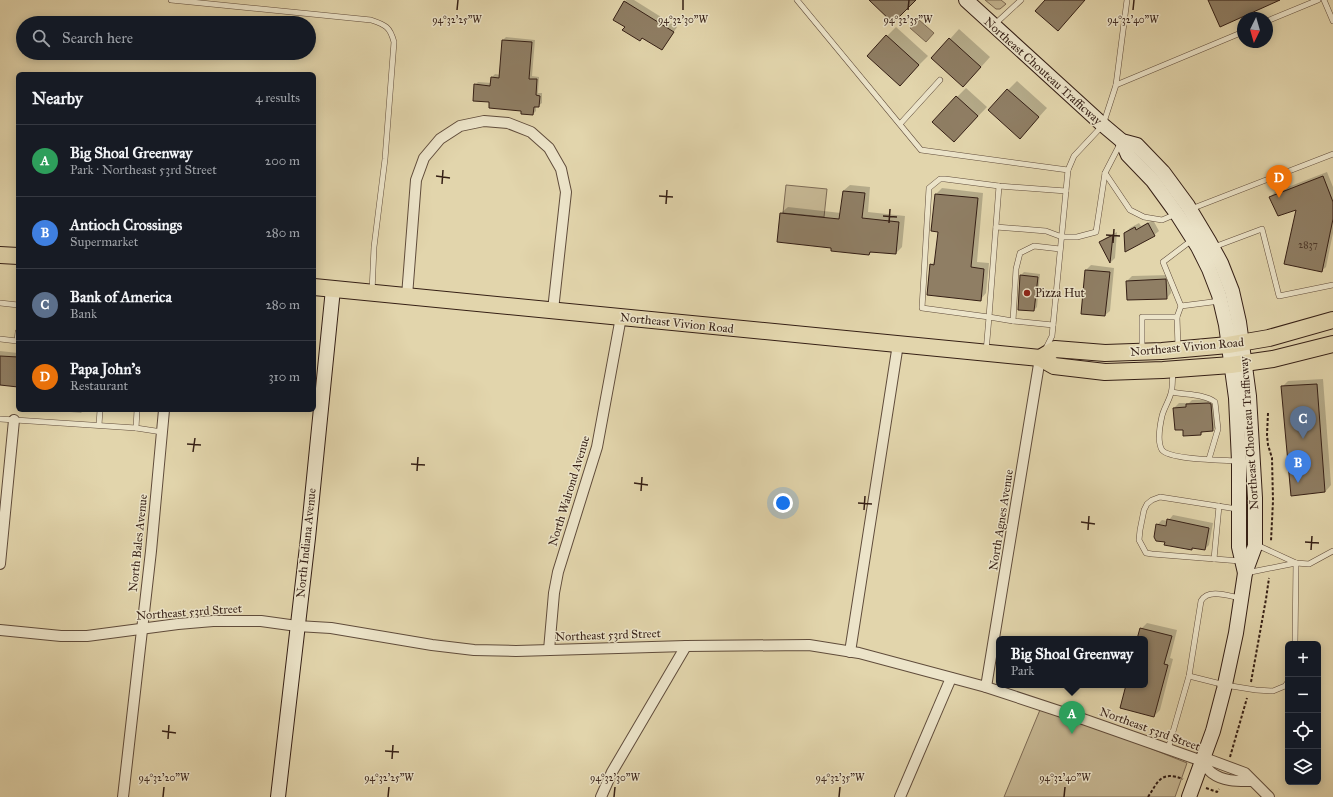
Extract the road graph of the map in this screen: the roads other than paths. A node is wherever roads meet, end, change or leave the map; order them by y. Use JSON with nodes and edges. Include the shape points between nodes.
{"nodes":[{"id":1,"x":171,"y":0,"type":"edge"},
{"id":2,"x":797,"y":0,"type":"edge"},
{"id":3,"x":966,"y":0,"type":"edge"},
{"id":4,"x":1021,"y":0,"type":"edge"},
{"id":5,"x":1126,"y":0,"type":"edge"},
{"id":6,"x":1318,"y":0,"type":"edge"},
{"id":7,"x":1324,"y":0,"type":"edge"},
{"id":8,"x":1273,"y":19,"type":"edge"},
{"id":9,"x":1333,"y":21,"type":"edge"},
{"id":10,"x":994,"y":26,"type":"junction"},
{"id":11,"x":1237,"y":35,"type":"edge"},
{"id":12,"x":940,"y":80,"type":"dead end"},
{"id":13,"x":1116,"y":85,"type":"junction"},
{"id":14,"x":900,"y":124,"type":"junction"},
{"id":15,"x":1103,"y":125,"type":"junction"},
{"id":16,"x":1122,"y":141,"type":"junction"},
{"id":17,"x":1333,"y":154,"type":"edge"},
{"id":18,"x":1068,"y":170,"type":"junction"},
{"id":19,"x":1105,"y":173,"type":"junction"},
{"id":20,"x":999,"y":186,"type":"junction"},
{"id":21,"x":1066,"y":190,"type":"junction"},
{"id":22,"x":1183,"y":212,"type":"junction"},
{"id":23,"x":996,"y":227,"type":"junction"},
{"id":24,"x":1062,"y":237,"type":"junction"},
{"id":25,"x":1193,"y":240,"type":"junction"},
{"id":26,"x":1212,"y":247,"type":"junction"},
{"id":27,"x":1060,"y":249,"type":"junction"},
{"id":28,"x":0,"y":255,"type":"edge"},
{"id":29,"x":16,"y":256,"type":"edge"},
{"id":30,"x":1333,"y":285,"type":"edge"},
{"id":31,"x":316,"y":287,"type":"edge"},
{"id":32,"x":333,"y":289,"type":"junction"},
{"id":33,"x":372,"y":292,"type":"junction"},
{"id":34,"x":406,"y":296,"type":"junction"},
{"id":35,"x":1221,"y":301,"type":"junction"},
{"id":36,"x":0,"y":303,"type":"edge"},
{"id":37,"x":16,"y":305,"type":"edge"},
{"id":38,"x":1181,"y":306,"type":"junction"},
{"id":39,"x":553,"y":310,"type":"junction"},
{"id":40,"x":621,"y":317,"type":"junction"},
{"id":41,"x":989,"y":317,"type":"junction"},
{"id":42,"x":1177,"y":317,"type":"junction"},
{"id":43,"x":1013,"y":320,"type":"junction"},
{"id":44,"x":1333,"y":320,"type":"edge"},
{"id":45,"x":1053,"y":325,"type":"junction"},
{"id":46,"x":0,"y":339,"type":"edge"},
{"id":47,"x":16,"y":341,"type":"edge"},
{"id":48,"x":1235,"y":343,"type":"junction"},
{"id":49,"x":898,"y":344,"type":"junction"},
{"id":50,"x":1333,"y":344,"type":"edge"},
{"id":51,"x":1178,"y":349,"type":"junction"},
{"id":52,"x":986,"y":352,"type":"junction"},
{"id":53,"x":1142,"y":352,"type":"junction"},
{"id":54,"x":1040,"y":358,"type":"junction"},
{"id":55,"x":1238,"y":364,"type":"junction"},
{"id":56,"x":1173,"y":369,"type":"junction"},
{"id":57,"x":1172,"y":392,"type":"junction"},
{"id":58,"x":100,"y":412,"type":"edge"},
{"id":59,"x":137,"y":412,"type":"edge"},
{"id":60,"x":164,"y":412,"type":"edge"},
{"id":61,"x":0,"y":419,"type":"edge"},
{"id":62,"x":14,"y":420,"type":"junction"},
{"id":63,"x":98,"y":425,"type":"junction"},
{"id":64,"x":136,"y":428,"type":"junction"},
{"id":65,"x":162,"y":432,"type":"junction"},
{"id":66,"x":1209,"y":459,"type":"junction"},
{"id":67,"x":1239,"y":461,"type":"junction"},
{"id":68,"x":1220,"y":506,"type":"junction"},
{"id":69,"x":1239,"y":509,"type":"junction"},
{"id":70,"x":1255,"y":543,"type":"junction"},
{"id":71,"x":1333,"y":551,"type":"edge"},
{"id":72,"x":1214,"y":559,"type":"junction"},
{"id":73,"x":1296,"y":563,"type":"junction"},
{"id":74,"x":0,"y":564,"type":"edge"},
{"id":75,"x":1246,"y":566,"type":"junction"},
{"id":76,"x":1241,"y":598,"type":"junction"},
{"id":77,"x":297,"y":626,"type":"junction"},
{"id":78,"x":142,"y":628,"type":"junction"},
{"id":79,"x":0,"y":630,"type":"edge"},
{"id":80,"x":1295,"y":641,"type":"edge"},
{"id":81,"x":686,"y":646,"type":"junction"},
{"id":82,"x":549,"y":650,"type":"junction"},
{"id":83,"x":850,"y":652,"type":"junction"},
{"id":84,"x":1189,"y":676,"type":"junction"},
{"id":85,"x":951,"y":678,"type":"junction"},
{"id":86,"x":1225,"y":685,"type":"junction"},
{"id":87,"x":1285,"y":686,"type":"edge"},
{"id":88,"x":986,"y":687,"type":"junction"},
{"id":89,"x":1168,"y":749,"type":"junction"},
{"id":90,"x":1202,"y":761,"type":"junction"},
{"id":91,"x":1252,"y":782,"type":"junction"},
{"id":92,"x":123,"y":797,"type":"edge"},
{"id":93,"x":278,"y":797,"type":"edge"},
{"id":94,"x":600,"y":797,"type":"edge"},
{"id":95,"x":900,"y":797,"type":"edge"},
{"id":96,"x":1189,"y":797,"type":"edge"},
{"id":97,"x":1269,"y":797,"type":"edge"}],
"edges":[{"from":1,"to":33,"type":"lane","via":[[371,20],[385,25],[391,32],[394,42]]},
{"from":2,"to":14,"type":"lane"},
{"from":3,"to":10,"type":"main road","name":"Northeast Chouteau Trafficway"},
{"from":4,"to":10,"type":"lane"},
{"from":5,"to":13,"type":"lane"},
{"from":6,"to":8,"type":"lane"},
{"from":7,"to":9,"type":"lane"},
{"from":10,"to":15,"type":"main road","name":"Northeast Chouteau Trafficway"},
{"from":11,"to":13,"type":"lane"},
{"from":12,"to":14,"type":"lane"},
{"from":13,"to":15,"type":"lane"},
{"from":14,"to":18,"type":"lane","via":[[921,150]]},
{"from":15,"to":16,"type":"main road","name":"Northeast Chouteau Trafficway"},
{"from":15,"to":18,"type":"lane","via":[[1074,156]]},
{"from":16,"to":19,"type":"lane"},
{"from":16,"to":22,"type":"main road","name":"Northeast Chouteau Trafficway","via":[[1137,146],[1163,172]]},
{"from":17,"to":22,"type":"lane"},
{"from":18,"to":21,"type":"lane"},
{"from":19,"to":22,"type":"lane","via":[[1130,210],[1162,220]]},
{"from":19,"to":24,"type":"lane","via":[[1096,232],[1077,237]]},
{"from":20,"to":21,"type":"lane"},
{"from":20,"to":23,"type":"lane"},
{"from":20,"to":41,"type":"lane","via":[[940,180],[929,188],[922,308]]},
{"from":21,"to":24,"type":"lane"},
{"from":22,"to":25,"type":"main road","name":"Northeast Chouteau Trafficway"},
{"from":22,"to":26,"type":"main road","name":"Northeast Chouteau Trafficway"},
{"from":23,"to":24,"type":"lane","via":[[1046,231]]},
{"from":23,"to":41,"type":"lane"},
{"from":24,"to":27,"type":"lane"},
{"from":25,"to":35,"type":"main road","name":"Northeast Chouteau Trafficway","via":[[1209,269]]},
{"from":25,"to":38,"type":"lane","via":[[1163,262]]},
{"from":26,"to":30,"type":"lane","via":[[1262,229],[1279,296]]},
{"from":26,"to":48,"type":"main road","name":"Northeast Chouteau Trafficway","via":[[1232,291],[1239,322]]},
{"from":27,"to":43,"type":"lane","via":[[1034,246],[1020,253],[1016,269]]},
{"from":27,"to":45,"type":"lane"},
{"from":28,"to":29,"type":"main road"},
{"from":31,"to":32,"type":"main road","name":"Northeast Vivion Road"},
{"from":32,"to":33,"type":"main road","name":"Northeast Vivion Road"},
{"from":32,"to":77,"type":"main road","name":"North Indiana Avenue"},
{"from":33,"to":34,"type":"main road","name":"Northeast Vivion Road"},
{"from":34,"to":39,"type":"main road","name":"Northeast Vivion Road"},
{"from":34,"to":39,"type":"street","via":[[416,180],[424,158],[440,139],[460,126],[484,121],[508,122],[530,132],[549,148],[561,169],[566,192]]},
{"from":35,"to":38,"type":"lane"},
{"from":35,"to":48,"type":"main road","name":"Northeast Chouteau Trafficway","via":[[1226,325]]},
{"from":36,"to":37,"type":"lane"},
{"from":38,"to":42,"type":"lane"},
{"from":39,"to":40,"type":"main road","name":"Northeast Vivion Road"},
{"from":40,"to":49,"type":"main road","name":"Northeast Vivion Road"},
{"from":40,"to":82,"type":"street","name":"North Walrond Avenue","via":[[597,447],[558,572]]},
{"from":41,"to":43,"type":"lane"},
{"from":41,"to":52,"type":"lane"},
{"from":42,"to":51,"type":"lane"},
{"from":42,"to":53,"type":"lane","via":[[1142,317]]},
{"from":43,"to":45,"type":"lane"},
{"from":44,"to":48,"type":"main road","name":"Northeast Vivion Road","via":[[1269,338]]},
{"from":45,"to":54,"type":"lane","via":[[1052,336]]},
{"from":46,"to":47,"type":"lane"},
{"from":48,"to":51,"type":"main road","name":"Northeast Vivion Road"},
{"from":48,"to":55,"type":"main road","name":"Northeast Chouteau Trafficway"},
{"from":49,"to":52,"type":"main road","name":"Northeast Vivion Road"},
{"from":49,"to":83,"type":"street"},
{"from":50,"to":55,"type":"main road","name":"Northeast Vivion Road","via":[[1273,359]]},
{"from":51,"to":53,"type":"main road","name":"Northeast Vivion Road"},
{"from":52,"to":54,"type":"main road","name":"Northeast Vivion Road"},
{"from":53,"to":54,"type":"main road","name":"Northeast Vivion Road","via":[[1105,353],[1055,349]]},
{"from":54,"to":56,"type":"main road","name":"Northeast Vivion Road","via":[[1054,366],[1105,372]]},
{"from":54,"to":88,"type":"street","name":"North Agnes Avenue"},
{"from":55,"to":56,"type":"main road","name":"Northeast Vivion Road"},
{"from":55,"to":67,"type":"main road","name":"Northeast Chouteau Trafficway","via":[[1236,398]]},
{"from":55,"to":70,"type":"main road","name":"Northeast Chouteau Trafficway","via":[[1249,396]]},
{"from":56,"to":57,"type":"lane"},
{"from":57,"to":66,"type":"lane","via":[[1202,396],[1215,402],[1218,429]]},
{"from":57,"to":66,"type":"lane","via":[[1162,416],[1162,450],[1179,457]]},
{"from":58,"to":63,"type":"lane"},
{"from":59,"to":64,"type":"lane"},
{"from":60,"to":65,"type":"street","name":"North Bales Avenue"},
{"from":61,"to":62,"type":"lane"},
{"from":62,"to":63,"type":"lane"},
{"from":62,"to":74,"type":"street"},
{"from":63,"to":64,"type":"lane"},
{"from":64,"to":65,"type":"lane"},
{"from":65,"to":78,"type":"street","name":"North Bales Avenue"},
{"from":66,"to":67,"type":"lane"},
{"from":67,"to":69,"type":"main road","name":"Northeast Chouteau Trafficway"},
{"from":68,"to":69,"type":"lane"},
{"from":68,"to":72,"type":"lane"},
{"from":68,"to":72,"type":"lane","via":[[1160,497],[1147,504],[1140,530],[1139,540],[1146,553]]},
{"from":69,"to":75,"type":"main road","name":"Northeast Chouteau Trafficway","via":[[1239,547]]},
{"from":70,"to":73,"type":"lane"},
{"from":70,"to":75,"type":"main road","name":"Northeast Chouteau Trafficway"},
{"from":71,"to":73,"type":"lane","via":[[1310,564]]},
{"from":72,"to":75,"type":"lane"},
{"from":73,"to":75,"type":"lane"},
{"from":73,"to":80,"type":"lane"},
{"from":75,"to":76,"type":"main road","name":"Northeast Chouteau Trafficway"},
{"from":76,"to":84,"type":"lane","via":[[1209,594],[1200,601]]},
{"from":76,"to":86,"type":"main road","name":"Northeast Chouteau Trafficway"},
{"from":77,"to":78,"type":"street","name":"Northeast 53rd Street","via":[[261,620],[213,621]]},
{"from":77,"to":82,"type":"street","name":"Northeast 53rd Street","via":[[331,628],[432,646],[474,650]]},
{"from":77,"to":93,"type":"main road","name":"North Indiana Avenue"},
{"from":78,"to":79,"type":"street","name":"Northeast 53rd Street","via":[[80,636]]},
{"from":78,"to":92,"type":"street","name":"North Bales Avenue"},
{"from":81,"to":82,"type":"street","name":"Northeast 53rd Street"},
{"from":81,"to":83,"type":"street","name":"Northeast 53rd Street","via":[[809,645]]},
{"from":81,"to":94,"type":"street"},
{"from":83,"to":85,"type":"street","name":"Northeast 53rd Street"},
{"from":84,"to":86,"type":"lane"},
{"from":84,"to":89,"type":"lane"},
{"from":85,"to":88,"type":"street","name":"Northeast 53rd Street"},
{"from":85,"to":95,"type":"street"},
{"from":86,"to":87,"type":"lane","via":[[1273,691]]},
{"from":86,"to":90,"type":"main road","name":"Northeast Chouteau Trafficway"},
{"from":88,"to":89,"type":"street","name":"Northeast 53rd Street"},
{"from":89,"to":90,"type":"street","name":"Northeast 53rd Street"},
{"from":90,"to":91,"type":"street","name":"Northeast 53rd Street","via":[[1210,760],[1237,769],[1245,773]]},
{"from":90,"to":91,"type":"street","name":"Northeast 53rd Street","via":[[1211,773],[1222,779]]},
{"from":90,"to":96,"type":"main road","name":"Northeast Chouteau Trafficway"},
{"from":91,"to":97,"type":"street","name":"Northeast 53rd Street"}]}
